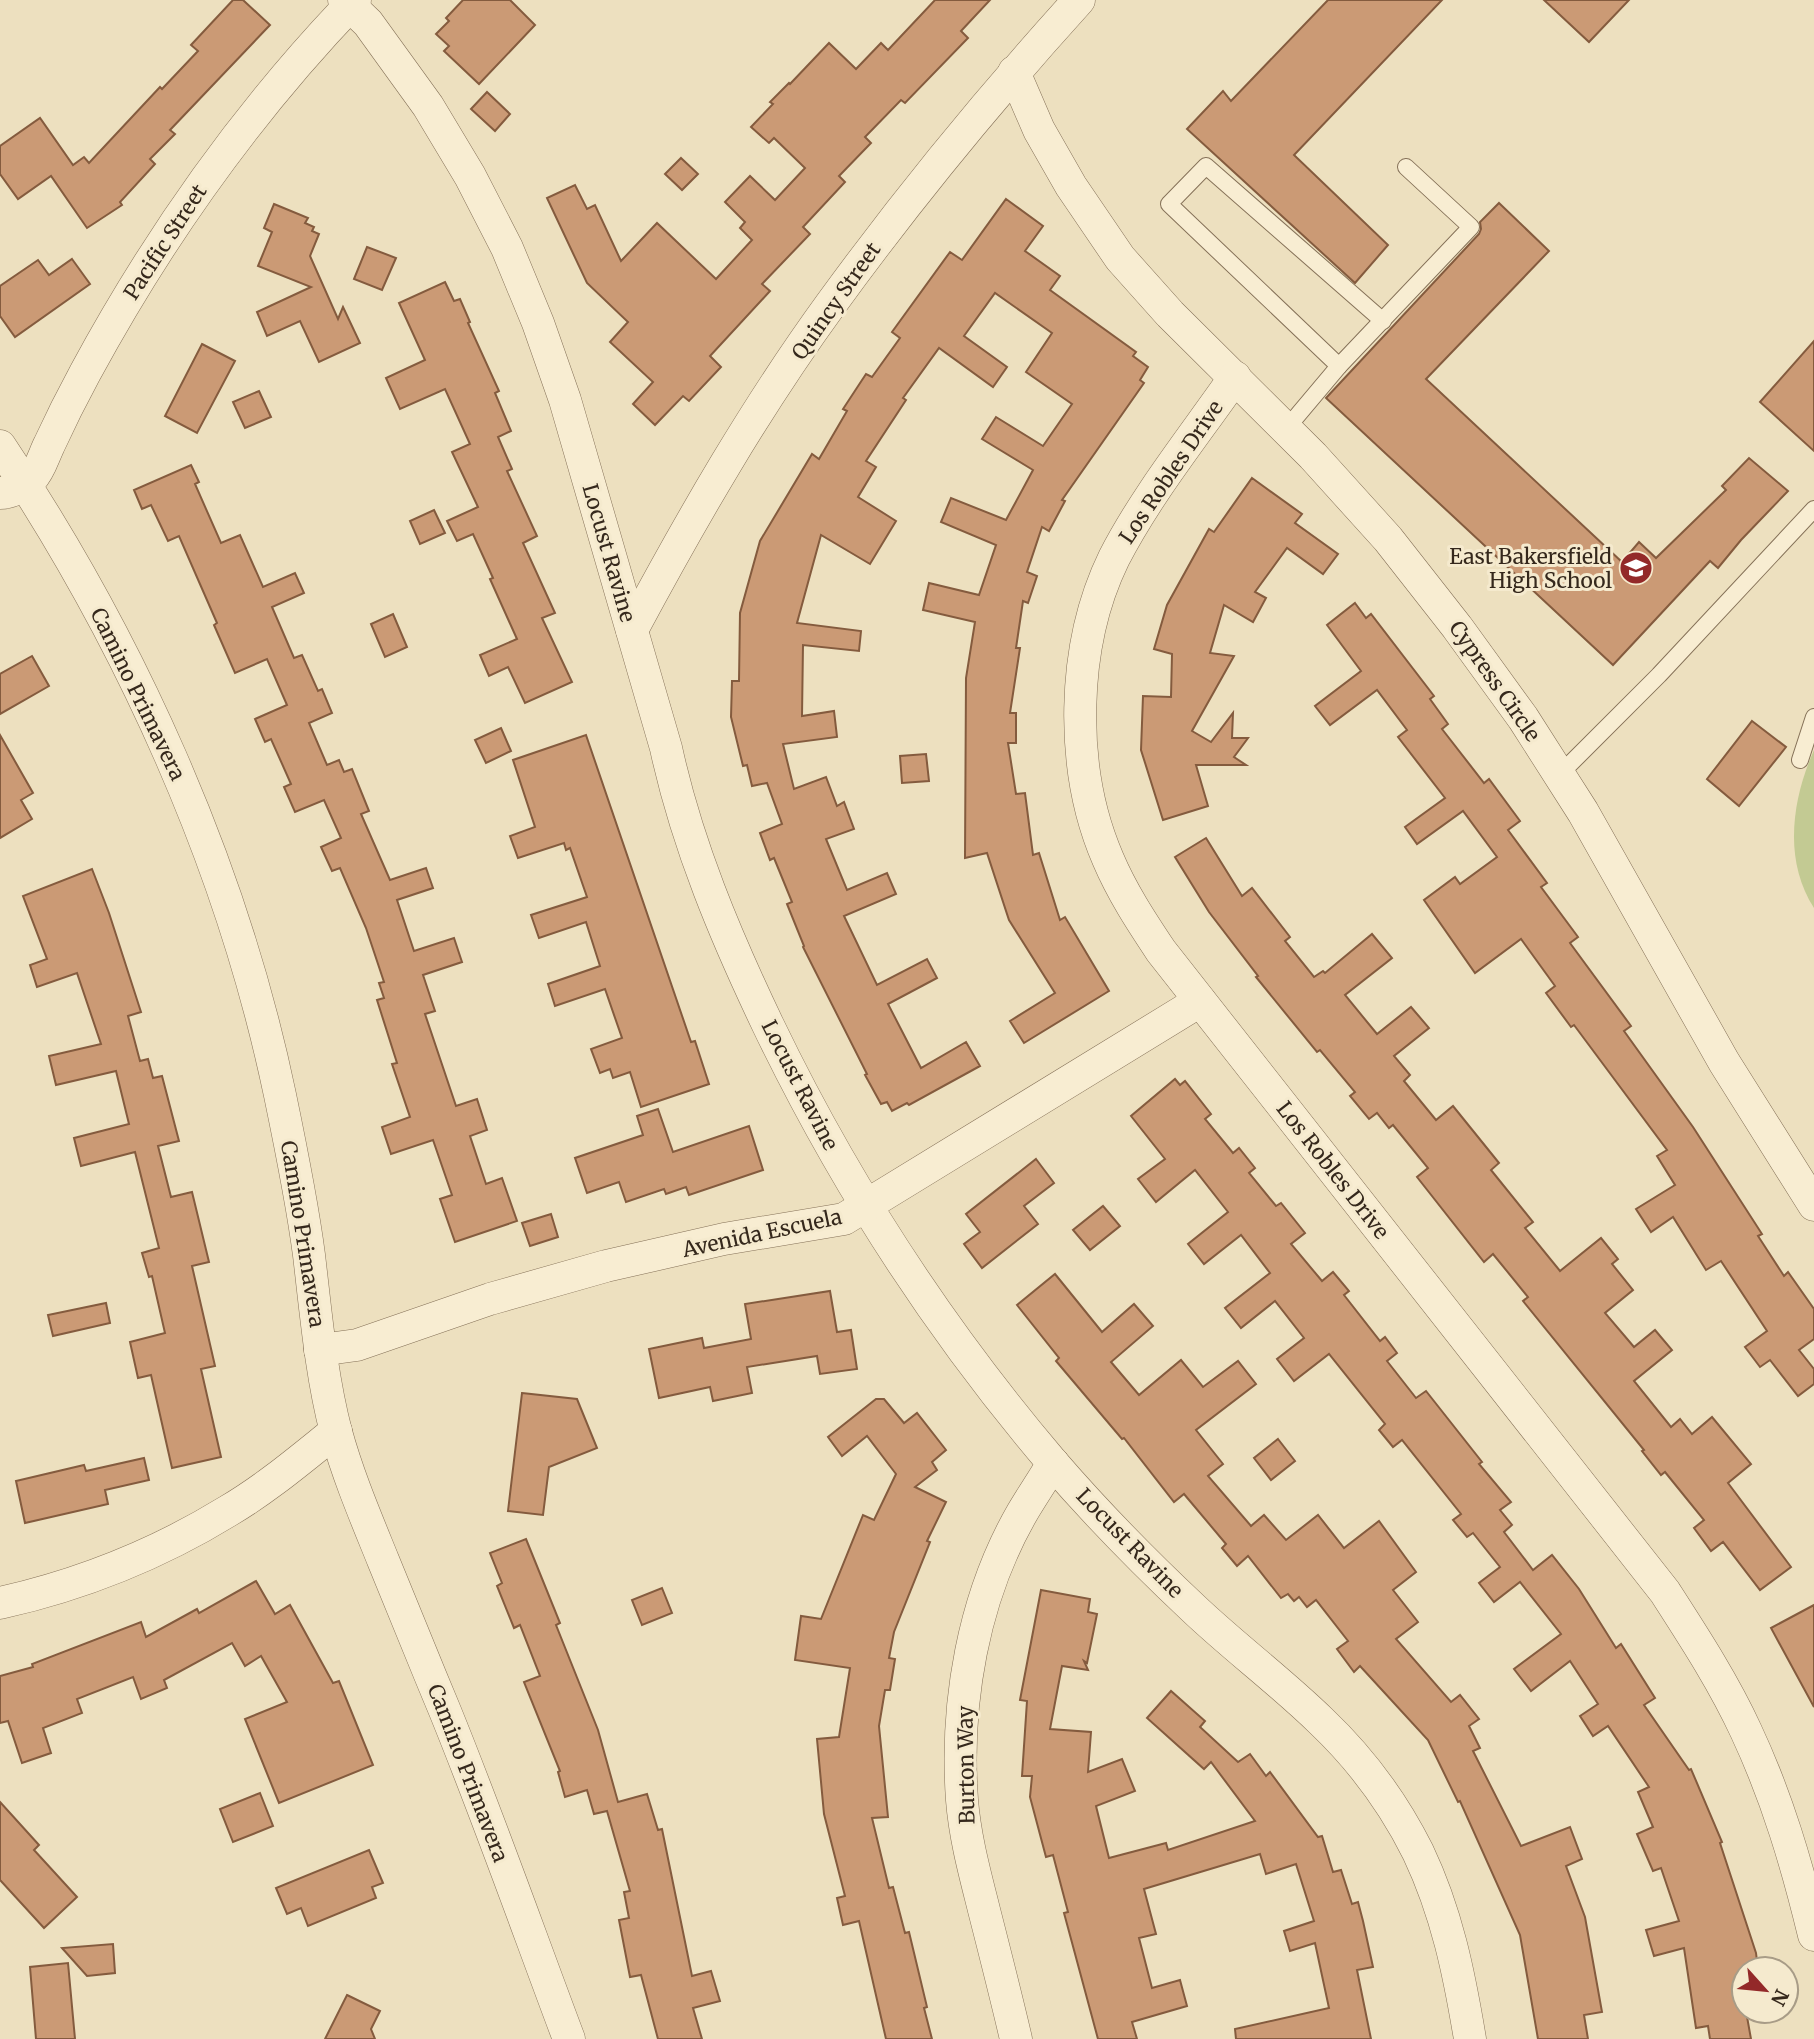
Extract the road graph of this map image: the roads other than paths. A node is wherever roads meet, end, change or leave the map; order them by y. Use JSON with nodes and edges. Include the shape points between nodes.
{"nodes":[{"id":1,"x":1079,"y":0,"type":"edge"},
{"id":2,"x":350,"y":2,"type":"edge"},
{"id":3,"x":1014,"y":72,"type":"junction"},
{"id":4,"x":1406,"y":167,"type":"dead end"},
{"id":5,"x":1383,"y":321,"type":"junction"},
{"id":6,"x":1339,"y":366,"type":"junction"},
{"id":7,"x":1235,"y":377,"type":"junction"},
{"id":8,"x":1286,"y":429,"type":"junction"},
{"id":9,"x":0,"y":446,"type":"edge"},
{"id":10,"x":12,"y":488,"type":"edge"},
{"id":11,"x":1814,"y":509,"type":"edge"},
{"id":12,"x":632,"y":630,"type":"junction"},
{"id":13,"x":1814,"y":717,"type":"edge"},
{"id":14,"x":1800,"y":760,"type":"dead end"},
{"id":15,"x":1559,"y":775,"type":"junction"},
{"id":16,"x":1200,"y":1001,"type":"junction"},
{"id":17,"x":1814,"y":1205,"type":"edge"},
{"id":18,"x":865,"y":1206,"type":"junction"},
{"id":19,"x":320,"y":1350,"type":"junction"},
{"id":20,"x":336,"y":1431,"type":"junction"},
{"id":21,"x":1053,"y":1463,"type":"junction"},
{"id":22,"x":0,"y":1603,"type":"edge"},
{"id":23,"x":1814,"y":1935,"type":"edge"},
{"id":24,"x":569,"y":2039,"type":"edge"},
{"id":25,"x":1016,"y":2039,"type":"edge"},
{"id":26,"x":1470,"y":2039,"type":"edge"}],
"edges":[{"from":1,"to":3,"type":"street","name":"Quincy Street"},
{"from":2,"to":10,"type":"street","name":"Pacific Street","via":[[227,150],[153,255],[103,340],[34,476]]},
{"from":2,"to":12,"type":"street","name":"Locust Ravine","via":[[428,106],[507,248],[565,400]]},
{"from":3,"to":7,"type":"street","name":"Cypress Circle","via":[[1039,130],[1120,258]]},
{"from":3,"to":12,"type":"street","name":"Quincy Street","via":[[919,187],[830,306],[747,430]]},
{"from":4,"to":5,"type":"lane","via":[[1471,227]]},
{"from":5,"to":6,"type":"lane"},
{"from":5,"to":6,"type":"lane","via":[[1206,166],[1169,204]]},
{"from":6,"to":8,"type":"lane"},
{"from":7,"to":8,"type":"street","name":"Cypress Circle"},
{"from":7,"to":16,"type":"street","name":"Los Robles Drive","via":[[1135,520],[1113,561],[1084,656],[1080,708],[1088,795],[1107,856],[1129,904]]},
{"from":8,"to":15,"type":"street","name":"Cypress Circle","via":[[1388,539],[1523,718]]},
{"from":9,"to":10,"type":"street","name":"Camino Primavera"},
{"from":10,"to":19,"type":"street","name":"Camino Primavera","via":[[76,568],[123,655],[178,775],[225,898],[278,1088],[298,1186]]},
{"from":11,"to":15,"type":"lane","via":[[1659,676]]},
{"from":12,"to":18,"type":"street","name":"Locust Ravine","via":[[677,798],[711,895],[804,1098]]},
{"from":13,"to":14,"type":"lane"},
{"from":15,"to":17,"type":"street","name":"Cypress Circle","via":[[1724,1062]]},
{"from":16,"to":18,"type":"street","name":"Avenida Escuela"},
{"from":16,"to":23,"type":"street","name":"Los Robles Drive","via":[[1665,1592],[1709,1660],[1746,1731],[1780,1811]]},
{"from":18,"to":19,"type":"street","name":"Avenida Escuela","via":[[844,1219],[724,1239],[606,1266],[490,1299],[357,1345]]},
{"from":18,"to":21,"type":"street","name":"Locust Ravine","via":[[979,1373]]},
{"from":19,"to":20,"type":"street","name":"Camino Primavera"},
{"from":20,"to":22,"type":"street","via":[[240,1503],[170,1543],[109,1570]]},
{"from":20,"to":24,"type":"street","name":"Camino Primavera","via":[[358,1499],[452,1729]]},
{"from":21,"to":25,"type":"street","name":"Burton Way","via":[[1021,1514],[995,1570],[976,1629],[961,1740],[962,1801],[970,1854]]},
{"from":21,"to":26,"type":"street","name":"Locust Ravine","via":[[1194,1609],[1323,1722],[1392,1807],[1441,1906]]}]}
